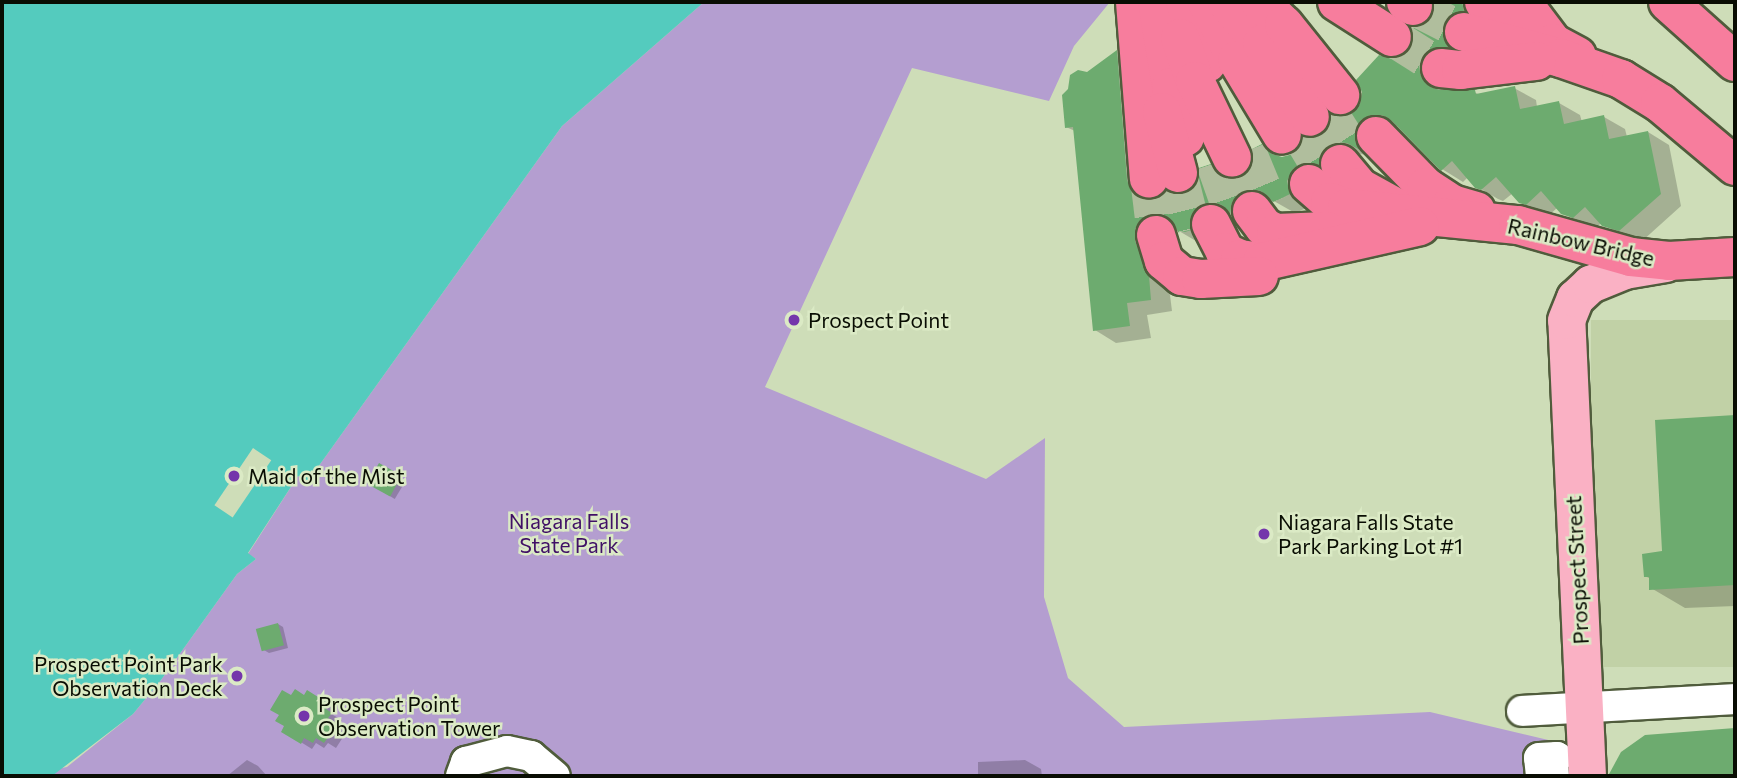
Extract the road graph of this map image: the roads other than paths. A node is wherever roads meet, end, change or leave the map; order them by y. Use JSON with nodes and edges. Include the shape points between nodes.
{"nodes":[{"id":1,"x":1251,"y":2,"type":"edge"},
{"id":2,"x":1260,"y":2,"type":"edge"},
{"id":3,"x":1337,"y":2,"type":"edge"},
{"id":4,"x":1522,"y":2,"type":"edge"},
{"id":5,"x":1668,"y":2,"type":"edge"},
{"id":6,"x":1175,"y":11,"type":"edge"},
{"id":7,"x":1398,"y":13,"type":"tunnel mouth"},
{"id":8,"x":1463,"y":33,"type":"tunnel mouth"},
{"id":9,"x":1547,"y":53,"type":"junction"},
{"id":10,"x":1735,"y":62,"type":"edge"},
{"id":11,"x":1253,"y":143,"type":"junction"},
{"id":12,"x":1735,"y":166,"type":"edge"},
{"id":13,"x":1276,"y":194,"type":"junction"},
{"id":14,"x":1416,"y":215,"type":"junction"},
{"id":15,"x":1343,"y":231,"type":"junction"},
{"id":16,"x":1735,"y":257,"type":"edge"},
{"id":17,"x":1689,"y":260,"type":"junction"},
{"id":18,"x":1735,"y":699,"type":"edge"},
{"id":19,"x":1584,"y":707,"type":"junction"},
{"id":20,"x":1522,"y":711,"type":"dead end"},
{"id":21,"x":461,"y":776,"type":"edge"},
{"id":22,"x":555,"y":776,"type":"edge"},
{"id":23,"x":1541,"y":776,"type":"edge"},
{"id":24,"x":1554,"y":776,"type":"edge"},
{"id":25,"x":1587,"y":776,"type":"edge"}],
"edges":[{"from":1,"to":11,"type":"highway"},
{"from":2,"to":11,"type":"highway","via":[[1284,25]]},
{"from":3,"to":7,"type":"highway"},
{"from":4,"to":9,"type":"highway"},
{"from":5,"to":10,"type":"highway"},
{"from":6,"to":11,"type":"highway"},
{"from":6,"to":11,"type":"highway","via":[[1237,60]]},
{"from":6,"to":11,"type":"highway","via":[[1182,88]]},
{"from":8,"to":9,"type":"highway"},
{"from":9,"to":12,"type":"highway","via":[[1597,70],[1660,103]]},
{"from":13,"to":14,"type":"highway","name":"Rainbow Bridge"},
{"from":13,"to":14,"type":"highway","via":[[1385,180]]},
{"from":13,"to":15,"type":"highway"},
{"from":13,"to":15,"type":"highway","via":[[1225,252],[1251,261],[1275,260]]},
{"from":13,"to":15,"type":"highway","via":[[1167,267],[1201,279],[1291,271]]},
{"from":14,"to":15,"type":"highway"},
{"from":14,"to":17,"type":"highway","name":"Rainbow Bridge","via":[[1502,223],[1631,257]]},
{"from":16,"to":17,"type":"highway","name":"Rainbow Bridge"},
{"from":17,"to":19,"type":"main road","name":"Prospect Street","via":[[1600,279],[1582,291],[1566,320]]},
{"from":18,"to":19,"type":"street"},
{"from":19,"to":20,"type":"street"},
{"from":19,"to":25,"type":"main road","name":"Prospect Street"},
{"from":21,"to":22,"type":"street","via":[[466,762],[507,751],[531,756]]},
{"from":23,"to":24,"type":"street","via":[[1539,758],[1557,757]]}]}
